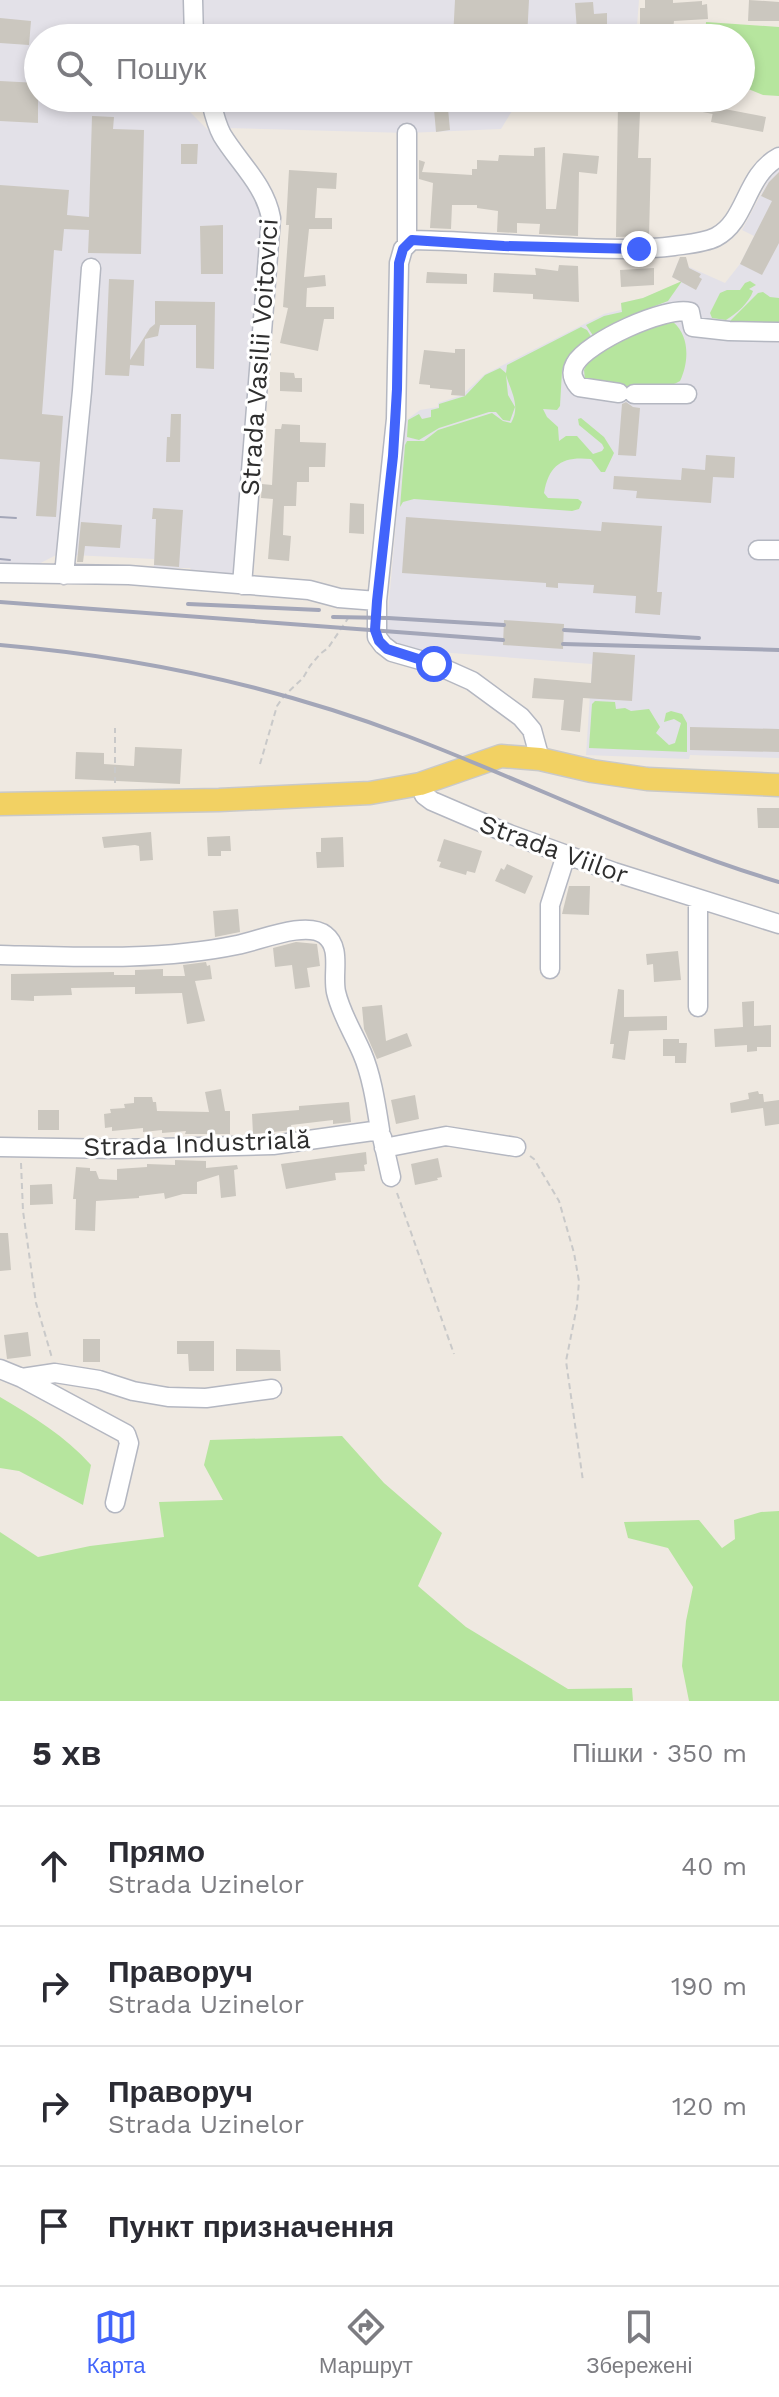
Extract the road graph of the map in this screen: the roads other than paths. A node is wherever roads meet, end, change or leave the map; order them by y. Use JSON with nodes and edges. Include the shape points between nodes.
{"nodes":[{"id":1,"x":193,"y":0,"type":"edge"},
{"id":2,"x":194,"y":24,"type":"edge"},
{"id":3,"x":214,"y":112,"type":"edge"},
{"id":4,"x":407,"y":133,"type":"dead end"},
{"id":5,"x":779,"y":157,"type":"edge"},
{"id":6,"x":407,"y":243,"type":"junction"},
{"id":7,"x":91,"y":268,"type":"dead end"},
{"id":8,"x":779,"y":332,"type":"edge"},
{"id":9,"x":687,"y":394,"type":"dead end"},
{"id":10,"x":758,"y":550,"type":"dead end"},
{"id":11,"x":779,"y":550,"type":"edge"},
{"id":12,"x":0,"y":573,"type":"edge"},
{"id":13,"x":64,"y":575,"type":"junction"},
{"id":14,"x":242,"y":585,"type":"junction"},
{"id":15,"x":369,"y":601,"type":"junction"},
{"id":16,"x":540,"y":759,"type":"junction"},
{"id":17,"x":420,"y":784,"type":"junction"},
{"id":18,"x":779,"y":785,"type":"edge"},
{"id":19,"x":0,"y":804,"type":"edge"},
{"id":20,"x":566,"y":855,"type":"junction"},
{"id":21,"x":698,"y":900,"type":"junction"},
{"id":22,"x":779,"y":924,"type":"edge"},
{"id":23,"x":0,"y":955,"type":"edge"},
{"id":24,"x":550,"y":969,"type":"dead end"},
{"id":25,"x":698,"y":1007,"type":"dead end"},
{"id":26,"x":382,"y":1139,"type":"junction"},
{"id":27,"x":0,"y":1147,"type":"edge"},
{"id":28,"x":516,"y":1147,"type":"road end"},
{"id":29,"x":391,"y":1177,"type":"road end"},
{"id":30,"x":0,"y":1369,"type":"edge"},
{"id":31,"x":22,"y":1378,"type":"junction"},
{"id":32,"x":272,"y":1389,"type":"dead end"},
{"id":33,"x":115,"y":1503,"type":"dead end"}],
"edges":[{"from":1,"to":2,"type":"street"},
{"from":3,"to":14,"type":"street","name":"Strada Vasilii Voitovici","via":[[220,131],[262,192],[271,218]]},
{"from":4,"to":6,"type":"street"},
{"from":5,"to":6,"type":"street","via":[[758,174],[732,223],[706,241],[639,249]]},
{"from":6,"to":15,"type":"street","via":[[399,263],[393,456]]},
{"from":7,"to":13,"type":"street"},
{"from":8,"to":9,"type":"street","via":[[693,327],[690,312],[684,310],[602,341],[573,366],[579,387]]},
{"from":10,"to":11,"type":"street"},
{"from":12,"to":13,"type":"street"},
{"from":13,"to":14,"type":"street"},
{"from":14,"to":15,"type":"street"},
{"from":15,"to":16,"type":"street","via":[[383,645],[482,688],[527,723]]},
{"from":16,"to":17,"type":"main road","via":[[501,756]]},
{"from":16,"to":18,"type":"main road","via":[[647,779]]},
{"from":17,"to":19,"type":"main road","via":[[340,795]]},
{"from":17,"to":20,"type":"street","name":"Strada Viilor","via":[[424,795],[439,805]]},
{"from":20,"to":21,"type":"street","name":"Strada Viilor"},
{"from":20,"to":24,"type":"street","via":[[550,905]]},
{"from":21,"to":22,"type":"street","name":"Strada Viilor"},
{"from":21,"to":25,"type":"street"},
{"from":23,"to":26,"type":"street","via":[[172,953],[314,929],[333,944],[340,1007],[364,1056]]},
{"from":26,"to":27,"type":"street","name":"Strada Industrială","via":[[119,1149]]},
{"from":26,"to":28,"type":"street","name":"Strada Industrială","via":[[446,1136]]},
{"from":26,"to":29,"type":"street"},
{"from":30,"to":31,"type":"street"},
{"from":31,"to":32,"type":"street","via":[[55,1373],[168,1397]]},
{"from":31,"to":33,"type":"street","via":[[126,1434],[129,1443]]}]}
